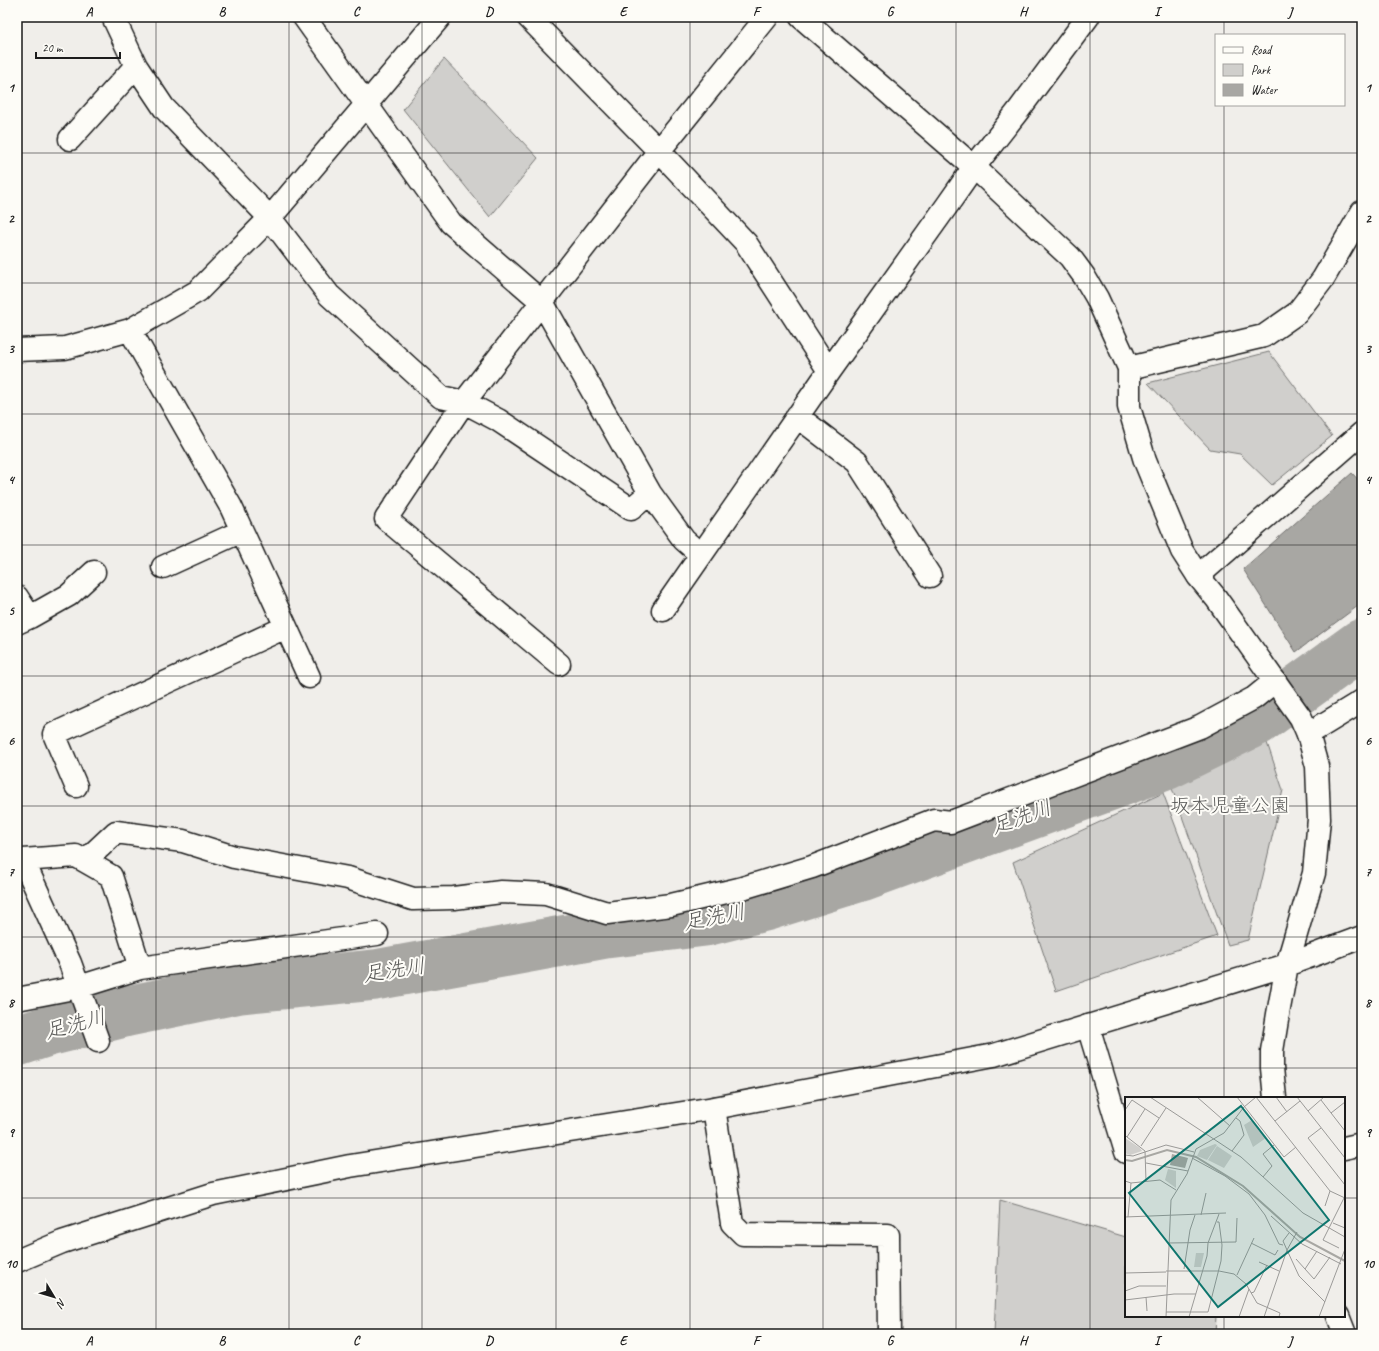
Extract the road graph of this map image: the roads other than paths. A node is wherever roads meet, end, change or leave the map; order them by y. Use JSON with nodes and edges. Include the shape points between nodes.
{"nodes":[{"id":1,"x":112,"y":17,"type":"edge"},
{"id":2,"x":304,"y":17,"type":"edge"},
{"id":3,"x":440,"y":17,"type":"edge"},
{"id":4,"x":528,"y":17,"type":"edge"},
{"id":5,"x":766,"y":17,"type":"edge"},
{"id":6,"x":801,"y":17,"type":"edge"},
{"id":7,"x":1088,"y":17,"type":"edge"},
{"id":8,"x":136,"y":66,"type":"junction"},
{"id":9,"x":366,"y":105,"type":"junction"},
{"id":10,"x":70,"y":139,"type":"dead end"},
{"id":11,"x":659,"y":151,"type":"junction"},
{"id":12,"x":974,"y":167,"type":"junction"},
{"id":13,"x":1362,"y":212,"type":"edge"},
{"id":14,"x":270,"y":218,"type":"junction"},
{"id":15,"x":542,"y":302,"type":"junction"},
{"id":16,"x":130,"y":330,"type":"junction"},
{"id":17,"x":17,"y":350,"type":"edge"},
{"id":18,"x":1129,"y":368,"type":"junction"},
{"id":19,"x":829,"y":371,"type":"junction"},
{"id":20,"x":464,"y":402,"type":"junction"},
{"id":21,"x":797,"y":416,"type":"junction"},
{"id":22,"x":1362,"y":432,"type":"edge"},
{"id":23,"x":650,"y":493,"type":"junction"},
{"id":24,"x":242,"y":531,"type":"junction"},
{"id":25,"x":701,"y":555,"type":"junction"},
{"id":26,"x":163,"y":567,"type":"dead end"},
{"id":27,"x":94,"y":572,"type":"dead end"},
{"id":28,"x":930,"y":576,"type":"dead end"},
{"id":29,"x":1198,"y":576,"type":"junction"},
{"id":30,"x":17,"y":597,"type":"edge"},
{"id":31,"x":663,"y":610,"type":"dead end"},
{"id":32,"x":24,"y":620,"type":"edge"},
{"id":33,"x":286,"y":627,"type":"junction"},
{"id":34,"x":559,"y":664,"type":"dead end"},
{"id":35,"x":309,"y":678,"type":"dead end"},
{"id":36,"x":1277,"y":684,"type":"junction"},
{"id":37,"x":1362,"y":701,"type":"edge"},
{"id":38,"x":1304,"y":726,"type":"junction"},
{"id":39,"x":76,"y":786,"type":"dead end"},
{"id":40,"x":19,"y":854,"type":"edge"},
{"id":41,"x":85,"y":861,"type":"junction"},
{"id":42,"x":377,"y":934,"type":"dead end"},
{"id":43,"x":1362,"y":937,"type":"edge"},
{"id":44,"x":1287,"y":965,"type":"junction"},
{"id":45,"x":140,"y":968,"type":"junction"},
{"id":46,"x":81,"y":993,"type":"junction"},
{"id":47,"x":17,"y":999,"type":"edge"},
{"id":48,"x":1088,"y":1026,"type":"junction"},
{"id":49,"x":98,"y":1041,"type":"dead end"},
{"id":50,"x":1275,"y":1097,"type":"edge"},
{"id":51,"x":714,"y":1108,"type":"junction"},
{"id":52,"x":1362,"y":1144,"type":"edge"},
{"id":53,"x":1345,"y":1148,"type":"edge"},
{"id":54,"x":1125,"y":1149,"type":"edge"},
{"id":55,"x":17,"y":1261,"type":"edge"},
{"id":56,"x":1338,"y":1317,"type":"edge"},
{"id":57,"x":889,"y":1334,"type":"edge"},
{"id":58,"x":1345,"y":1334,"type":"edge"}],
"edges":[{"from":1,"to":8,"type":"street"},
{"from":2,"to":9,"type":"street"},
{"from":3,"to":9,"type":"street"},
{"from":4,"to":11,"type":"street"},
{"from":5,"to":11,"type":"street"},
{"from":6,"to":12,"type":"street"},
{"from":7,"to":12,"type":"street"},
{"from":8,"to":10,"type":"street"},
{"from":8,"to":14,"type":"street","via":[[164,108]]},
{"from":9,"to":14,"type":"street"},
{"from":9,"to":15,"type":"street","via":[[451,223]]},
{"from":11,"to":15,"type":"street"},
{"from":11,"to":19,"type":"street","via":[[746,243]]},
{"from":12,"to":18,"type":"street","via":[[1070,257],[1097,298]]},
{"from":12,"to":19,"type":"street"},
{"from":13,"to":18,"type":"street","via":[[1323,279],[1305,303],[1297,313],[1264,336]]},
{"from":14,"to":16,"type":"street","via":[[198,291]]},
{"from":14,"to":20,"type":"street","via":[[329,295],[441,397]]},
{"from":15,"to":20,"type":"street"},
{"from":15,"to":23,"type":"street"},
{"from":16,"to":17,"type":"street","via":[[65,348]]},
{"from":16,"to":24,"type":"street"},
{"from":18,"to":29,"type":"street","via":[[1128,407],[1145,461],[1182,551]]},
{"from":19,"to":21,"type":"street"},
{"from":20,"to":23,"type":"street","via":[[498,420],[630,509]]},
{"from":20,"to":34,"type":"street","via":[[386,519]]},
{"from":21,"to":25,"type":"street"},
{"from":21,"to":28,"type":"street","via":[[857,462]]},
{"from":22,"to":29,"type":"street"},
{"from":23,"to":25,"type":"street","via":[[684,540]]},
{"from":24,"to":26,"type":"street"},
{"from":24,"to":33,"type":"street"},
{"from":25,"to":31,"type":"street"},
{"from":27,"to":32,"type":"street","via":[[69,595]]},
{"from":29,"to":36,"type":"street"},
{"from":30,"to":32,"type":"street"},
{"from":33,"to":35,"type":"street"},
{"from":33,"to":39,"type":"street","via":[[54,734]]},
{"from":36,"to":38,"type":"street"},
{"from":36,"to":41,"type":"street","via":[[1200,727],[951,822],[934,820],[812,867],[739,889],[671,905],[607,913],[546,894],[501,892],[454,898],[413,898],[348,878],[234,857],[184,841],[116,832]]},
{"from":37,"to":38,"type":"street"},
{"from":38,"to":44,"type":"street","via":[[1317,766],[1319,819],[1314,873]]},
{"from":40,"to":41,"type":"street","via":[[76,856]]},
{"from":40,"to":46,"type":"street","via":[[70,962]]},
{"from":41,"to":45,"type":"street","via":[[111,876]]},
{"from":42,"to":45,"type":"street"},
{"from":43,"to":44,"type":"street"},
{"from":44,"to":48,"type":"street"},
{"from":44,"to":50,"type":"street","via":[[1272,1051]]},
{"from":45,"to":46,"type":"street"},
{"from":46,"to":47,"type":"street"},
{"from":46,"to":49,"type":"street"},
{"from":48,"to":51,"type":"street","via":[[994,1055]]},
{"from":48,"to":54,"type":"street"},
{"from":51,"to":55,"type":"street","via":[[350,1166],[213,1194],[62,1242]]},
{"from":51,"to":57,"type":"street","via":[[732,1222],[743,1234],[888,1235]]},
{"from":52,"to":53,"type":"street"},
{"from":56,"to":58,"type":"street"}]}
